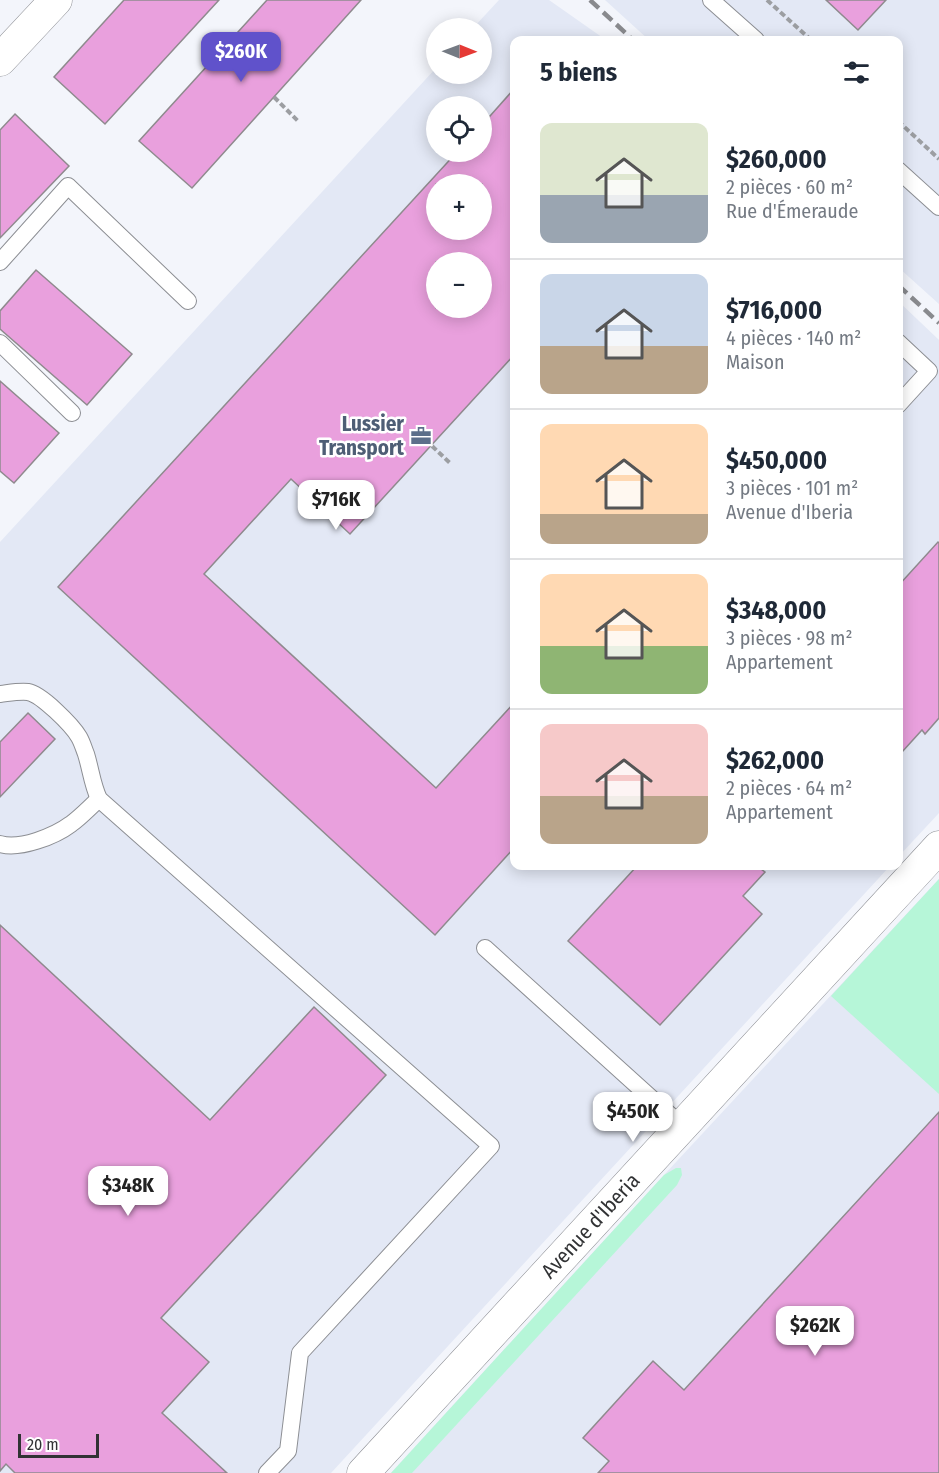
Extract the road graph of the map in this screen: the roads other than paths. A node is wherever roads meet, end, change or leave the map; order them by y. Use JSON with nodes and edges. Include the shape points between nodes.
{"nodes":[{"id":1,"x":56,"y":0,"type":"edge"},
{"id":2,"x":711,"y":0,"type":"edge"},
{"id":3,"x":752,"y":36,"type":"edge"},
{"id":4,"x":0,"y":60,"type":"edge"},
{"id":5,"x":903,"y":175,"type":"edge"},
{"id":6,"x":939,"y":207,"type":"edge"},
{"id":7,"x":0,"y":262,"type":"edge"},
{"id":8,"x":188,"y":301,"type":"dead end"},
{"id":9,"x":0,"y":344,"type":"edge"},
{"id":10,"x":903,"y":347,"type":"edge"},
{"id":11,"x":903,"y":399,"type":"edge"},
{"id":12,"x":72,"y":413,"type":"dead end"},
{"id":13,"x":0,"y":694,"type":"edge"},
{"id":14,"x":99,"y":799,"type":"junction"},
{"id":15,"x":0,"y":844,"type":"edge"},
{"id":16,"x":939,"y":846,"type":"edge"},
{"id":17,"x":900,"y":873,"type":"edge"},
{"id":18,"x":485,"y":948,"type":"dead end"},
{"id":19,"x":682,"y":1126,"type":"junction"},
{"id":20,"x":267,"y":1473,"type":"edge"},
{"id":21,"x":363,"y":1473,"type":"edge"}],
"edges":[{"from":1,"to":4,"type":"street"},
{"from":2,"to":3,"type":"lane"},
{"from":5,"to":6,"type":"lane"},
{"from":7,"to":8,"type":"lane","via":[[68,186]]},
{"from":9,"to":12,"type":"lane"},
{"from":10,"to":11,"type":"lane","via":[[929,370]]},
{"from":13,"to":14,"type":"lane","via":[[28,692],[37,696],[73,728],[86,754]]},
{"from":14,"to":15,"type":"lane","via":[[71,825],[47,837],[17,846]]},
{"from":14,"to":20,"type":"lane","via":[[491,1146],[300,1353],[288,1450]]},
{"from":16,"to":17,"type":"street","name":"Avenue d'Iberia"},
{"from":17,"to":19,"type":"street","name":"Avenue d'Iberia"},
{"from":18,"to":19,"type":"lane"},
{"from":19,"to":21,"type":"street","name":"Avenue d'Iberia"}]}
